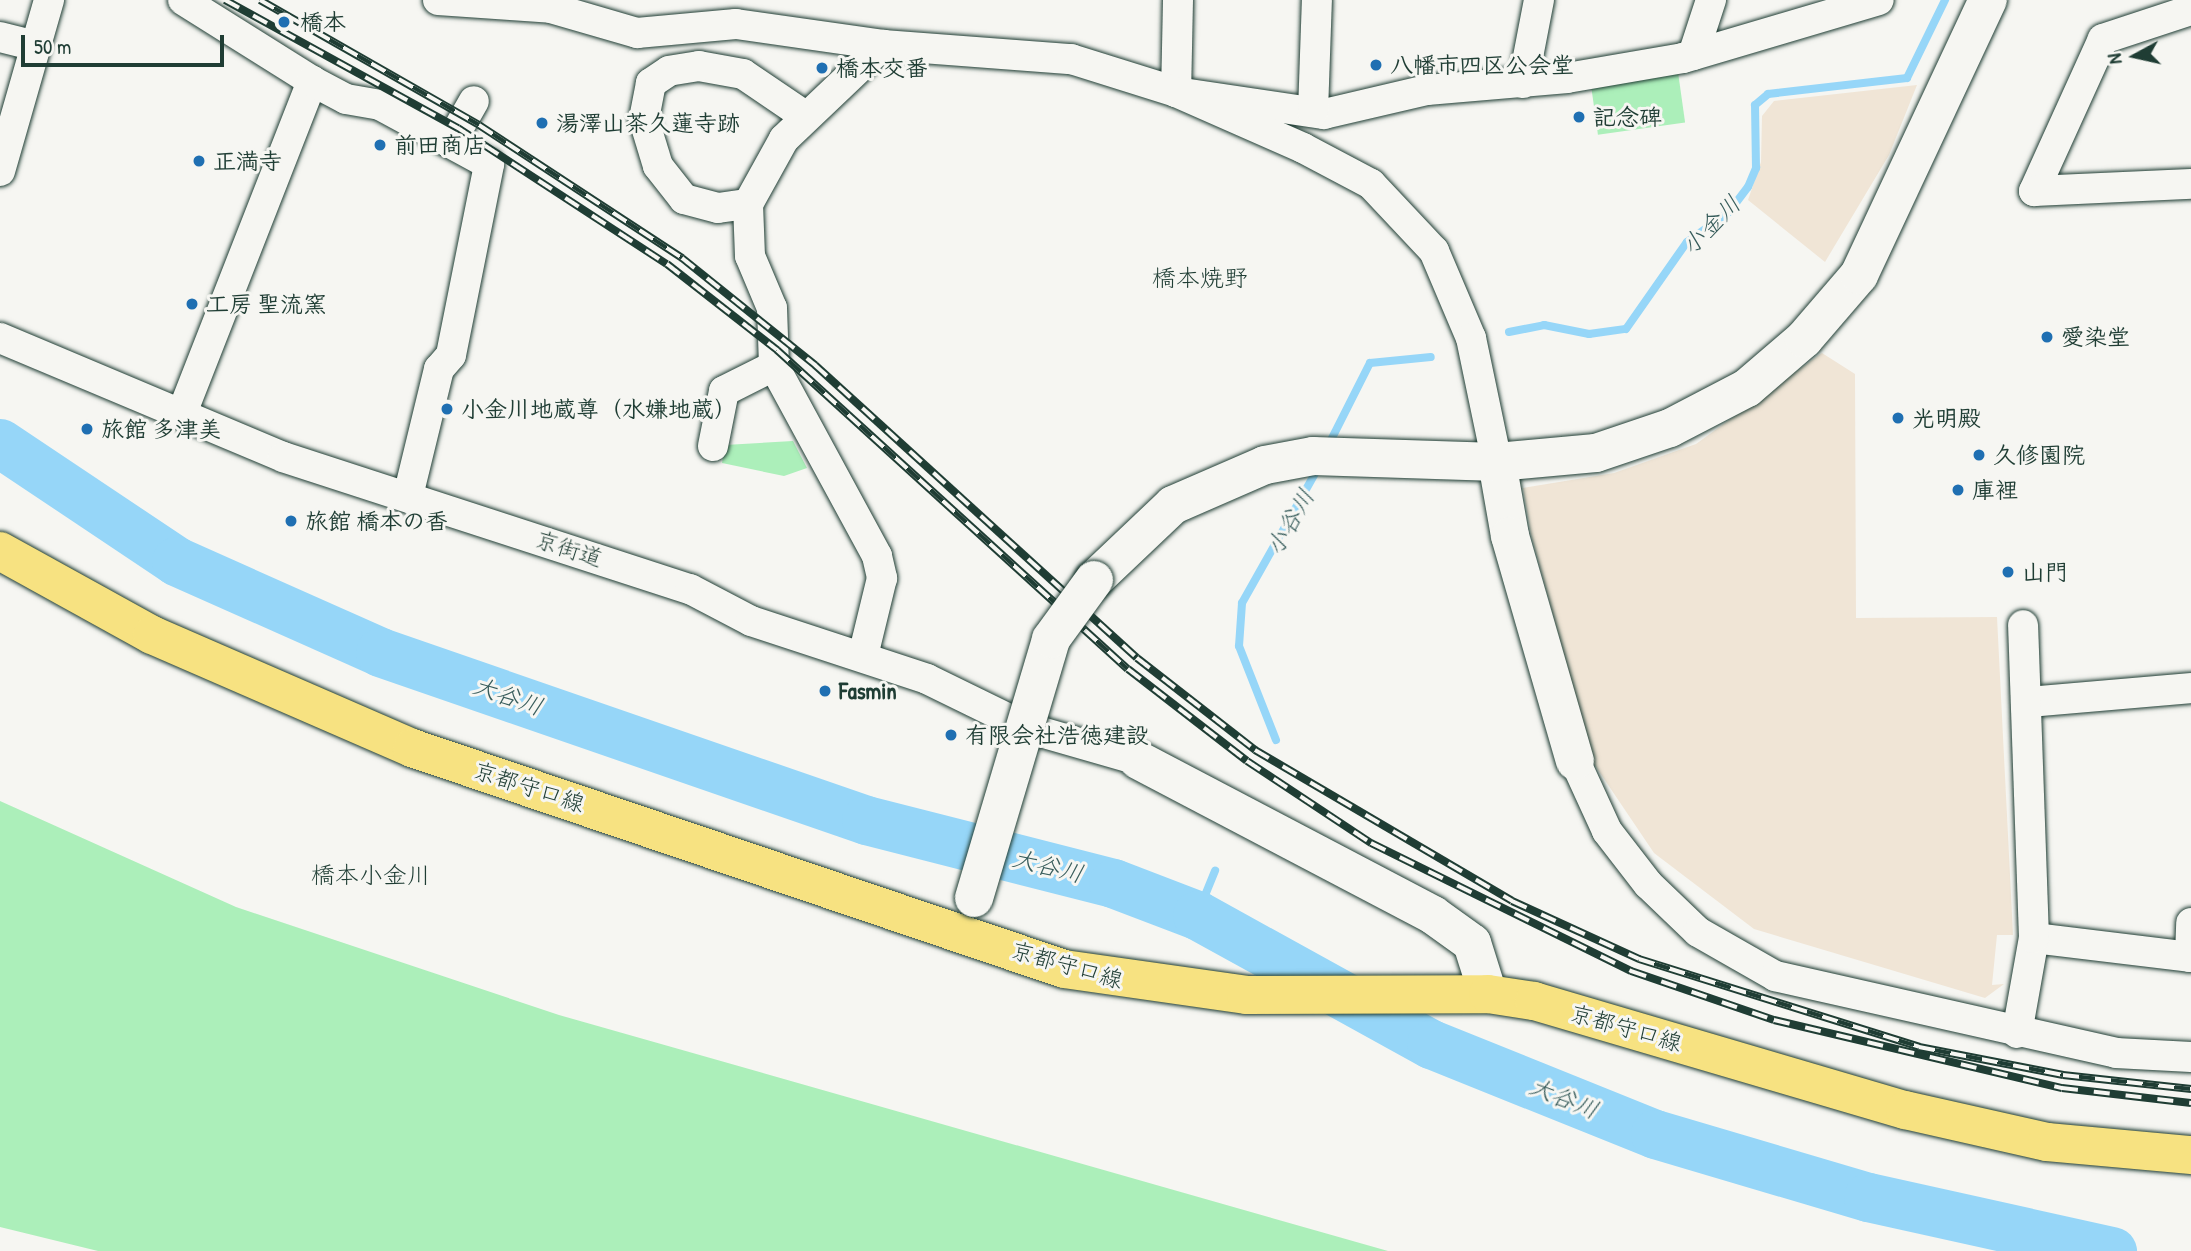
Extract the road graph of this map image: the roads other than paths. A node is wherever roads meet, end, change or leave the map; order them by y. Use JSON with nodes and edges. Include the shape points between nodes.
{"nodes":[{"id":1,"x":49,"y":0,"type":"edge"},
{"id":2,"x":183,"y":0,"type":"edge"},
{"id":3,"x":438,"y":0,"type":"edge"},
{"id":4,"x":1178,"y":0,"type":"edge"},
{"id":5,"x":1317,"y":0,"type":"edge"},
{"id":6,"x":1539,"y":0,"type":"edge"},
{"id":7,"x":1711,"y":0,"type":"edge"},
{"id":8,"x":1879,"y":0,"type":"edge"},
{"id":9,"x":1989,"y":0,"type":"edge"},
{"id":10,"x":503,"y":3,"type":"edge"},
{"id":11,"x":2191,"y":10,"type":"edge"},
{"id":12,"x":599,"y":12,"type":"edge"},
{"id":13,"x":0,"y":37,"type":"edge"},
{"id":14,"x":883,"y":45,"type":"junction"},
{"id":15,"x":36,"y":46,"type":"junction"},
{"id":16,"x":1693,"y":55,"type":"junction"},
{"id":17,"x":312,"y":81,"type":"junction"},
{"id":18,"x":1523,"y":83,"type":"junction"},
{"id":19,"x":1176,"y":92,"type":"junction"},
{"id":20,"x":474,"y":101,"type":"dead end"},
{"id":21,"x":1313,"y":112,"type":"junction"},
{"id":22,"x":805,"y":116,"type":"junction"},
{"id":23,"x":450,"y":143,"type":"junction"},
{"id":24,"x":0,"y":171,"type":"edge"},
{"id":25,"x":2191,"y":184,"type":"edge"},
{"id":26,"x":748,"y":204,"type":"junction"},
{"id":27,"x":0,"y":338,"type":"edge"},
{"id":28,"x":774,"y":366,"type":"junction"},
{"id":29,"x":182,"y":413,"type":"junction"},
{"id":30,"x":713,"y":446,"type":"dead end"},
{"id":31,"x":1497,"y":462,"type":"junction"},
{"id":32,"x":408,"y":496,"type":"junction"},
{"id":33,"x":0,"y":551,"type":"edge"},
{"id":34,"x":2022,"y":625,"type":"dead end"},
{"id":35,"x":863,"y":656,"type":"junction"},
{"id":36,"x":2191,"y":688,"type":"edge"},
{"id":37,"x":2029,"y":702,"type":"junction"},
{"id":38,"x":1138,"y":760,"type":"joint"},
{"id":39,"x":1575,"y":761,"type":"joint"},
{"id":40,"x":969,"y":915,"type":"junction"},
{"id":41,"x":2191,"y":923,"type":"edge"},
{"id":42,"x":2034,"y":938,"type":"junction"},
{"id":43,"x":1488,"y":994,"type":"junction"},
{"id":44,"x":2017,"y":1033,"type":"junction"},
{"id":45,"x":2191,"y":1057,"type":"edge"},
{"id":46,"x":2191,"y":1155,"type":"edge"}],
"edges":[{"from":1,"to":15,"type":"street"},
{"from":2,"to":17,"type":"street"},
{"from":3,"to":10,"type":"street"},
{"from":4,"to":19,"type":"street"},
{"from":5,"to":21,"type":"street"},
{"from":6,"to":18,"type":"street"},
{"from":7,"to":16,"type":"street"},
{"from":8,"to":16,"type":"street"},
{"from":9,"to":31,"type":"street","via":[[1859,275],[1804,339],[1747,388],[1670,428],[1596,453]]},
{"from":10,"to":12,"type":"street"},
{"from":11,"to":25,"type":"street","via":[[2103,39],[2034,191]]},
{"from":12,"to":14,"type":"street","via":[[637,33],[736,24]]},
{"from":13,"to":15,"type":"street"},
{"from":14,"to":19,"type":"street","via":[[1072,59]]},
{"from":14,"to":22,"type":"street"},
{"from":15,"to":24,"type":"street"},
{"from":16,"to":18,"type":"street"},
{"from":17,"to":23,"type":"street","via":[[346,99],[380,105]]},
{"from":17,"to":29,"type":"street"},
{"from":18,"to":21,"type":"street","via":[[1427,90]]},
{"from":19,"to":21,"type":"street"},
{"from":19,"to":31,"type":"street","via":[[1371,184],[1434,251],[1471,338]]},
{"from":20,"to":23,"type":"street"},
{"from":22,"to":26,"type":"street"},
{"from":22,"to":26,"type":"street","via":[[759,82],[724,66],[668,71],[651,83],[644,120],[648,141],[684,199],[718,208]]},
{"from":23,"to":32,"type":"street","via":[[489,164],[451,355],[439,369]]},
{"from":26,"to":28,"type":"street","via":[[750,256],[772,309]]},
{"from":27,"to":29,"type":"street","name":"京街道"},
{"from":28,"to":30,"type":"street","via":[[723,391]]},
{"from":28,"to":35,"type":"street","via":[[877,556],[882,578]]},
{"from":29,"to":32,"type":"street","name":"京街道","via":[[283,457]]},
{"from":31,"to":39,"type":"street","via":[[1510,536]]},
{"from":31,"to":40,"type":"street","bridge":true,"via":[[1313,456],[1265,465],[1173,505],[1094,580],[1051,639]]},
{"from":32,"to":35,"type":"street","name":"京街道","via":[[690,589],[751,621]]},
{"from":33,"to":40,"type":"main road","name":"京都守口線","via":[[152,635],[412,748]]},
{"from":34,"to":37,"type":"street"},
{"from":35,"to":38,"type":"street","name":"京街道","via":[[1027,728]]},
{"from":36,"to":37,"type":"street"},
{"from":37,"to":42,"type":"street"},
{"from":38,"to":43,"type":"street","via":[[1433,915],[1472,943]]},
{"from":39,"to":44,"type":"street","via":[[1607,831],[1648,884],[1698,932],[1775,976]]},
{"from":40,"to":43,"type":"main road","name":"京都守口線","via":[[1119,981],[1301,995]]},
{"from":41,"to":42,"type":"street","via":[[2190,957]]},
{"from":42,"to":44,"type":"street"},
{"from":43,"to":46,"type":"main road","name":"京都守口線","via":[[1534,1001],[1905,1110],[2047,1142]]},
{"from":44,"to":45,"type":"street","via":[[2116,1053]]}]}
